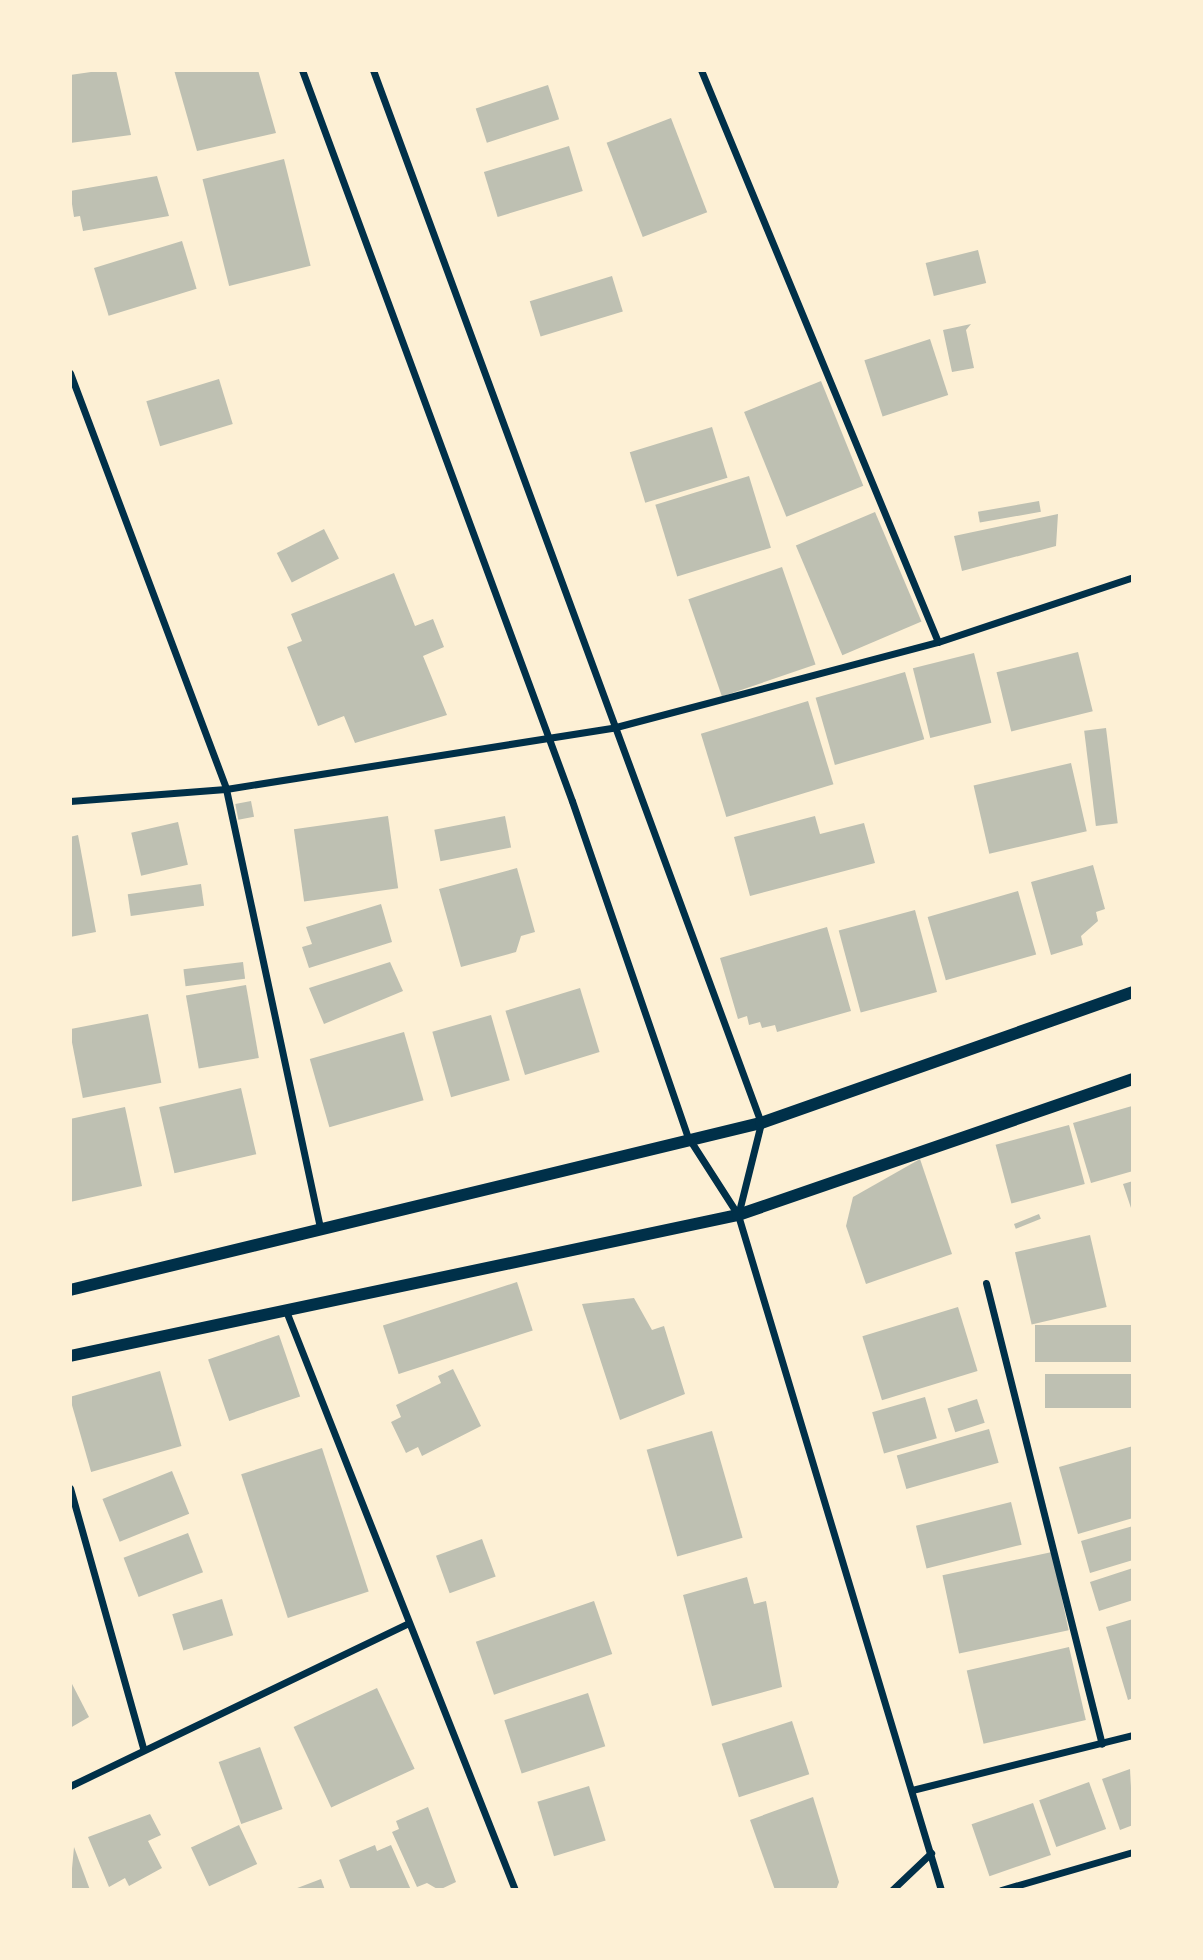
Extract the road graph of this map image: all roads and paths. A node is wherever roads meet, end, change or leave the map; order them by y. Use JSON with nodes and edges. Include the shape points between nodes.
{"nodes":[{"id":1,"x":302,"y":70,"type":"edge"},
{"id":2,"x":373,"y":70,"type":"edge"},
{"id":3,"x":701,"y":70,"type":"edge"},
{"id":4,"x":70,"y":373,"type":"edge"},
{"id":5,"x":1133,"y":577,"type":"edge"},
{"id":6,"x":938,"y":642,"type":"junction"},
{"id":7,"x":616,"y":727,"type":"junction"},
{"id":8,"x":548,"y":737,"type":"junction"},
{"id":9,"x":226,"y":789,"type":"junction"},
{"id":10,"x":70,"y":802,"type":"edge"},
{"id":11,"x":1133,"y":992,"type":"edge"},
{"id":12,"x":1133,"y":1079,"type":"edge"},
{"id":13,"x":761,"y":1123,"type":"junction"},
{"id":14,"x":688,"y":1138,"type":"junction"},
{"id":15,"x":738,"y":1215,"type":"junction"},
{"id":16,"x":320,"y":1229,"type":"junction"},
{"id":17,"x":986,"y":1283,"type":"dead end"},
{"id":18,"x":70,"y":1290,"type":"edge"},
{"id":19,"x":286,"y":1311,"type":"junction"},
{"id":20,"x":70,"y":1356,"type":"edge"},
{"id":21,"x":70,"y":1488,"type":"edge"},
{"id":22,"x":408,"y":1623,"type":"junction"},
{"id":23,"x":1133,"y":1735,"type":"edge"},
{"id":24,"x":1102,"y":1744,"type":"junction"},
{"id":25,"x":143,"y":1747,"type":"junction"},
{"id":26,"x":70,"y":1786,"type":"edge"},
{"id":27,"x":912,"y":1790,"type":"junction"},
{"id":28,"x":1133,"y":1852,"type":"edge"},
{"id":29,"x":931,"y":1853,"type":"junction"},
{"id":30,"x":515,"y":1890,"type":"edge"},
{"id":31,"x":892,"y":1890,"type":"edge"},
{"id":32,"x":942,"y":1890,"type":"edge"},
{"id":33,"x":1001,"y":1890,"type":"edge"}],
"edges":[{"from":1,"to":8,"type":"street"},
{"from":2,"to":7,"type":"street"},
{"from":3,"to":6,"type":"street"},
{"from":4,"to":9,"type":"street"},
{"from":5,"to":6,"type":"street"},
{"from":6,"to":7,"type":"street"},
{"from":7,"to":8,"type":"street"},
{"from":7,"to":13,"type":"street"},
{"from":8,"to":9,"type":"street"},
{"from":8,"to":14,"type":"street"},
{"from":9,"to":10,"type":"street"},
{"from":9,"to":16,"type":"street"},
{"from":11,"to":13,"type":"street"},
{"from":12,"to":15,"type":"street"},
{"from":13,"to":14,"type":"street"},
{"from":13,"to":15,"type":"street"},
{"from":14,"to":15,"type":"street"},
{"from":14,"to":16,"type":"street"},
{"from":15,"to":19,"type":"street"},
{"from":15,"to":27,"type":"street"},
{"from":16,"to":18,"type":"street"},
{"from":17,"to":24,"type":"street"},
{"from":19,"to":20,"type":"street"},
{"from":19,"to":22,"type":"street"},
{"from":21,"to":25,"type":"street"},
{"from":22,"to":25,"type":"street"},
{"from":22,"to":30,"type":"street"},
{"from":23,"to":24,"type":"street"},
{"from":24,"to":27,"type":"street"},
{"from":25,"to":26,"type":"street"},
{"from":27,"to":29,"type":"street"},
{"from":28,"to":33,"type":"street"},
{"from":29,"to":31,"type":"street"},
{"from":29,"to":32,"type":"street"}]}
